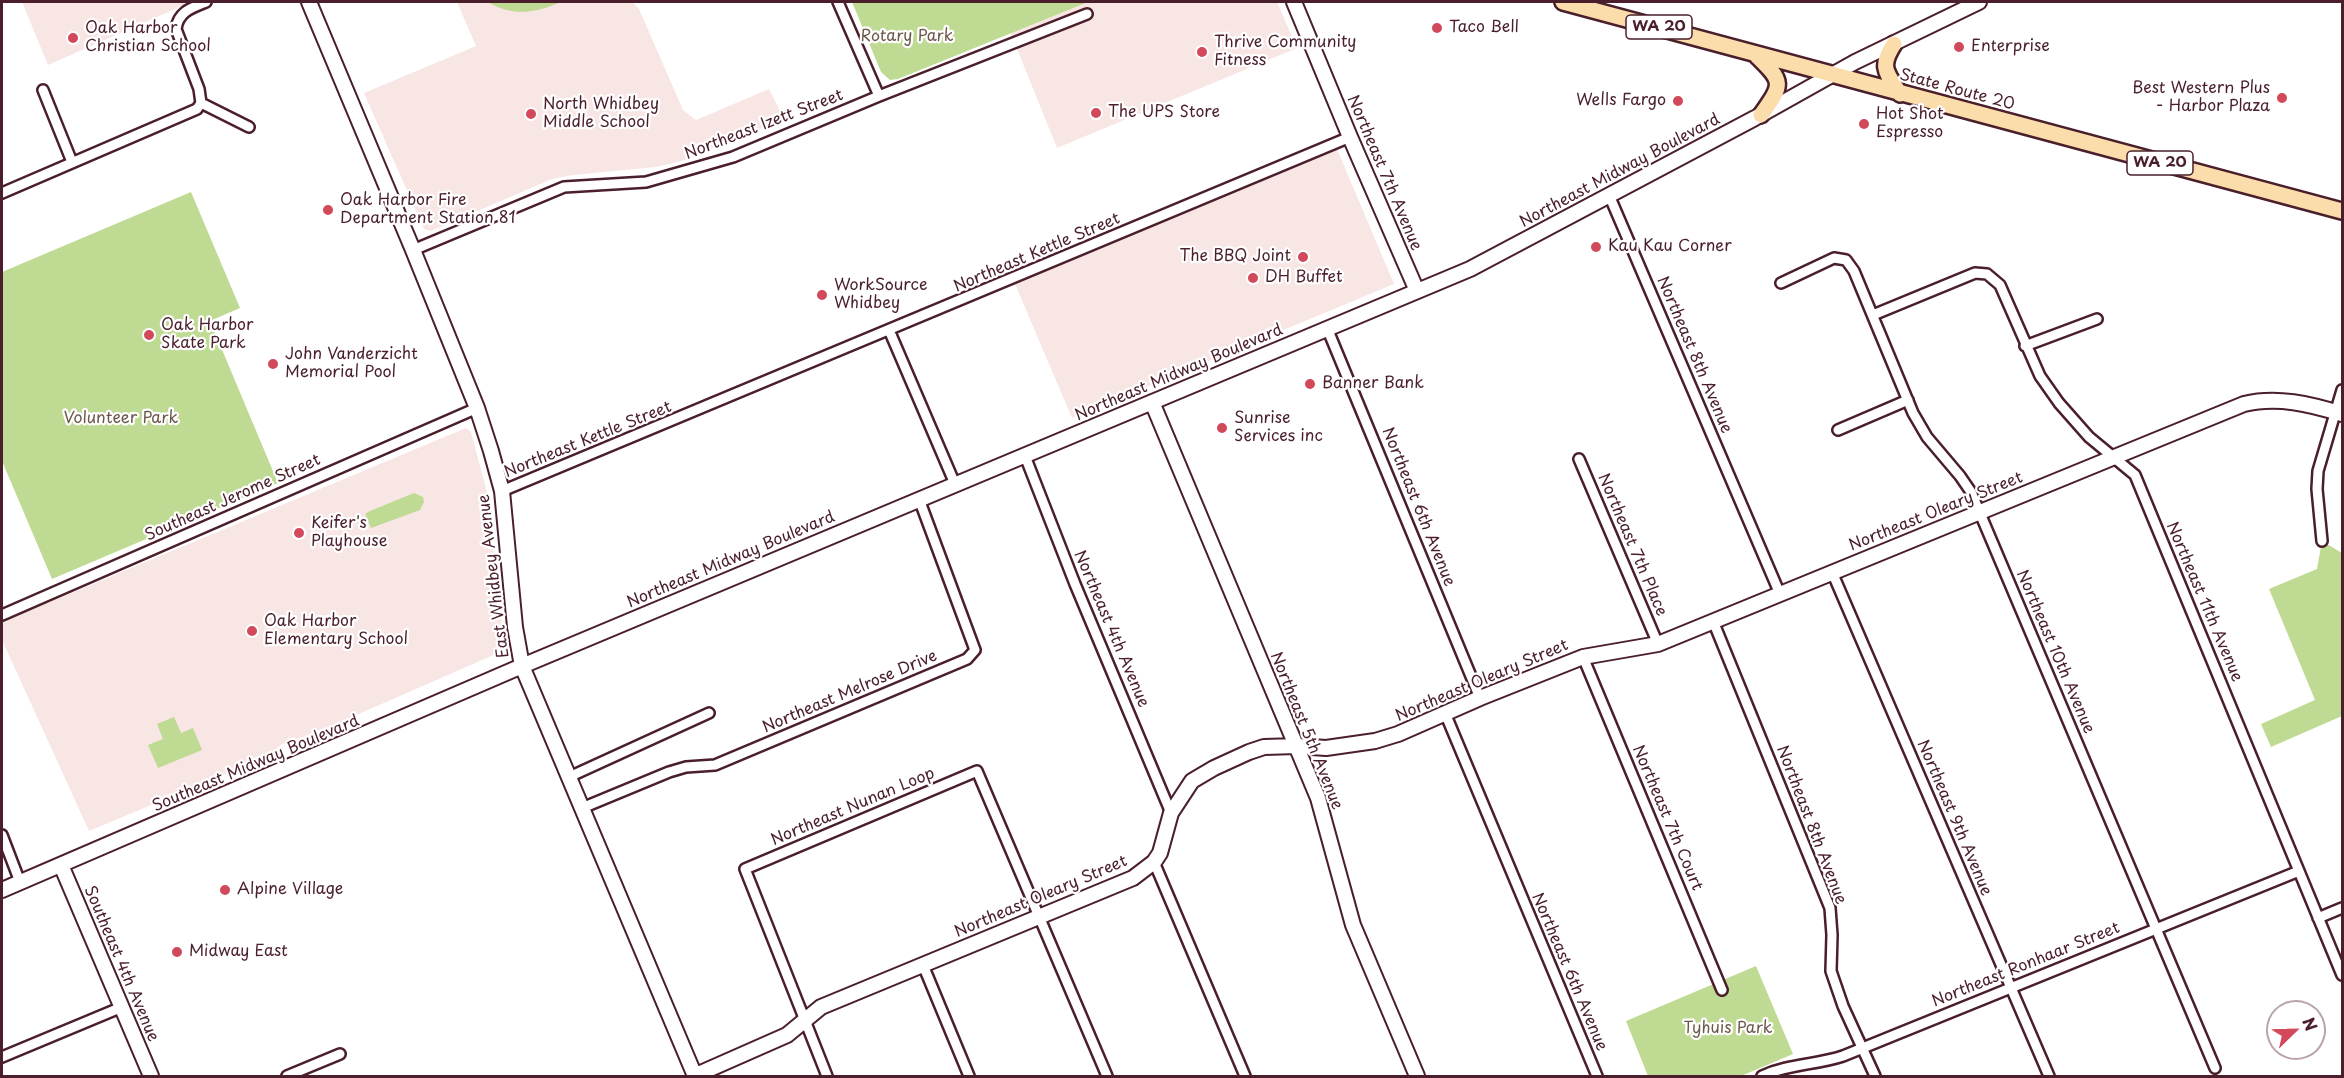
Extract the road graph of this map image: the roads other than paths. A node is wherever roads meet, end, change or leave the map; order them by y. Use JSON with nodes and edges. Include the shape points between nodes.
{"nodes":[{"id":1,"x":206,"y":2,"type":"edge"},
{"id":2,"x":309,"y":2,"type":"edge"},
{"id":3,"x":838,"y":2,"type":"edge"},
{"id":4,"x":1294,"y":2,"type":"edge"},
{"id":5,"x":1563,"y":2,"type":"edge"},
{"id":6,"x":1979,"y":2,"type":"edge"},
{"id":7,"x":1087,"y":14,"type":"dead end"},
{"id":8,"x":1894,"y":44,"type":"junction"},
{"id":9,"x":1755,"y":54,"type":"junction"},
{"id":10,"x":1833,"y":75,"type":"junction"},
{"id":11,"x":43,"y":90,"type":"dead end"},
{"id":12,"x":1900,"y":94,"type":"junction"},
{"id":13,"x":879,"y":96,"type":"junction"},
{"id":14,"x":201,"y":103,"type":"junction"},
{"id":15,"x":1761,"y":115,"type":"junction"},
{"id":16,"x":249,"y":127,"type":"dead end"},
{"id":17,"x":1350,"y":137,"type":"junction"},
{"id":18,"x":72,"y":162,"type":"junction"},
{"id":19,"x":2,"y":193,"type":"edge"},
{"id":20,"x":1609,"y":195,"type":"junction"},
{"id":21,"x":2343,"y":211,"type":"edge"},
{"id":22,"x":413,"y":250,"type":"junction"},
{"id":23,"x":1781,"y":283,"type":"dead end"},
{"id":24,"x":1417,"y":291,"type":"junction"},
{"id":25,"x":1873,"y":315,"type":"junction"},
{"id":26,"x":2097,"y":319,"type":"dead end"},
{"id":27,"x":1327,"y":328,"type":"junction"},
{"id":28,"x":889,"y":330,"type":"junction"},
{"id":29,"x":2025,"y":346,"type":"junction"},
{"id":30,"x":2343,"y":390,"type":"edge"},
{"id":31,"x":1908,"y":400,"type":"junction"},
{"id":32,"x":1152,"y":402,"type":"junction"},
{"id":33,"x":477,"y":408,"type":"junction"},
{"id":34,"x":2340,"y":413,"type":"edge"},
{"id":35,"x":1838,"y":430,"type":"dead end"},
{"id":36,"x":1025,"y":456,"type":"junction"},
{"id":37,"x":2116,"y":457,"type":"junction"},
{"id":38,"x":1579,"y":459,"type":"dead end"},
{"id":39,"x":955,"y":484,"type":"junction"},
{"id":40,"x":502,"y":491,"type":"junction"},
{"id":41,"x":919,"y":499,"type":"junction"},
{"id":42,"x":1980,"y":512,"type":"junction"},
{"id":43,"x":2322,"y":541,"type":"dead end"},
{"id":44,"x":1832,"y":572,"type":"junction"},
{"id":45,"x":1780,"y":594,"type":"junction"},
{"id":46,"x":2,"y":615,"type":"edge"},
{"id":47,"x":1713,"y":621,"type":"junction"},
{"id":48,"x":1658,"y":644,"type":"junction"},
{"id":49,"x":1583,"y":657,"type":"junction"},
{"id":50,"x":522,"y":666,"type":"junction"},
{"id":51,"x":1480,"y":698,"type":"junction"},
{"id":52,"x":709,"y":713,"type":"dead end"},
{"id":53,"x":1445,"y":713,"type":"junction"},
{"id":54,"x":1297,"y":746,"type":"junction"},
{"id":55,"x":569,"y":777,"type":"junction"},
{"id":56,"x":582,"y":808,"type":"junction"},
{"id":57,"x":1171,"y":813,"type":"junction"},
{"id":58,"x":2,"y":835,"type":"edge"},
{"id":59,"x":1154,"y":862,"type":"junction"},
{"id":60,"x":62,"y":865,"type":"junction"},
{"id":61,"x":2299,"y":871,"type":"junction"},
{"id":62,"x":20,"y":882,"type":"junction"},
{"id":63,"x":2,"y":890,"type":"edge"},
{"id":64,"x":2343,"y":908,"type":"edge"},
{"id":65,"x":1040,"y":916,"type":"junction"},
{"id":66,"x":2318,"y":918,"type":"junction"},
{"id":67,"x":2157,"y":927,"type":"junction"},
{"id":68,"x":923,"y":965,"type":"junction"},
{"id":69,"x":2343,"y":975,"type":"edge"},
{"id":70,"x":2011,"y":988,"type":"junction"},
{"id":71,"x":1722,"y":990,"type":"dead end"},
{"id":72,"x":122,"y":1007,"type":"junction"},
{"id":73,"x":804,"y":1021,"type":"junction"},
{"id":74,"x":1863,"y":1048,"type":"junction"},
{"id":75,"x":340,"y":1054,"type":"dead end"},
{"id":76,"x":2,"y":1057,"type":"edge"},
{"id":77,"x":2216,"y":1068,"type":"dead end"},
{"id":78,"x":694,"y":1076,"type":"edge"},
{"id":79,"x":151,"y":1077,"type":"edge"},
{"id":80,"x":287,"y":1077,"type":"edge"},
{"id":81,"x":827,"y":1077,"type":"edge"},
{"id":82,"x":969,"y":1077,"type":"edge"},
{"id":83,"x":1107,"y":1077,"type":"edge"},
{"id":84,"x":1245,"y":1077,"type":"edge"},
{"id":85,"x":1417,"y":1077,"type":"edge"},
{"id":86,"x":1597,"y":1077,"type":"edge"},
{"id":87,"x":1762,"y":1077,"type":"edge"},
{"id":88,"x":1875,"y":1077,"type":"edge"},
{"id":89,"x":2049,"y":1077,"type":"edge"}],
"edges":[{"from":1,"to":14,"type":"street","via":[[181,14],[176,29],[200,89]]},
{"from":2,"to":22,"type":"street","name":"East Whidbey Avenue"},
{"from":3,"to":13,"type":"street"},
{"from":4,"to":17,"type":"street","name":"Northeast 7th Avenue"},
{"from":5,"to":9,"type":"main road","name":"State Route 20","number":"WA 20"},
{"from":6,"to":8,"type":"street","name":"Northeast Midway Boulevard"},
{"from":7,"to":13,"type":"street","name":"Northeast Izett Street"},
{"from":8,"to":10,"type":"street","name":"Northeast Midway Boulevard"},
{"from":8,"to":12,"type":"main road","via":[[1884,65]]},
{"from":9,"to":10,"type":"main road","name":"State Route 20","number":"WA 20"},
{"from":9,"to":15,"type":"main road","via":[[1778,81],[1773,99]]},
{"from":10,"to":12,"type":"main road","name":"State Route 20","number":"WA 20"},
{"from":10,"to":15,"type":"street","name":"Northeast Midway Boulevard"},
{"from":11,"to":18,"type":"street"},
{"from":12,"to":21,"type":"main road","name":"State Route 20","number":"WA 20"},
{"from":13,"to":22,"type":"street","name":"Northeast Izett Street","via":[[733,157],[646,182],[556,190]]},
{"from":14,"to":16,"type":"street"},
{"from":14,"to":18,"type":"street","via":[[191,113]]},
{"from":15,"to":20,"type":"street","name":"Northeast Midway Boulevard"},
{"from":17,"to":24,"type":"street","name":"Northeast 7th Avenue"},
{"from":17,"to":28,"type":"street","name":"Northeast Kettle Street"},
{"from":18,"to":19,"type":"street"},
{"from":20,"to":24,"type":"street","name":"Northeast Midway Boulevard","via":[[1470,268]]},
{"from":20,"to":45,"type":"street","name":"Northeast 8th Avenue"},
{"from":22,"to":33,"type":"street","name":"East Whidbey Avenue"},
{"from":23,"to":25,"type":"street","name":"Northeast 10th Avenue","via":[[1834,258],[1846,260]]},
{"from":24,"to":27,"type":"street","name":"Northeast Midway Boulevard"},
{"from":25,"to":29,"type":"street","name":"Northeast 11th Avenue","via":[[1975,273],[1987,274],[2000,285]]},
{"from":25,"to":31,"type":"street","name":"Northeast 10th Avenue"},
{"from":26,"to":29,"type":"street"},
{"from":27,"to":32,"type":"street","name":"Northeast Midway Boulevard"},
{"from":27,"to":51,"type":"street","name":"Northeast 6th Avenue"},
{"from":28,"to":39,"type":"street"},
{"from":28,"to":40,"type":"street","name":"Northeast Kettle Street"},
{"from":29,"to":37,"type":"street","name":"Northeast 11th Avenue","via":[[2059,403],[2089,437]]},
{"from":30,"to":34,"type":"street"},
{"from":31,"to":35,"type":"street"},
{"from":31,"to":42,"type":"street","name":"Northeast 10th Avenue","via":[[1927,437],[1960,476]]},
{"from":32,"to":36,"type":"street","name":"Northeast Midway Boulevard"},
{"from":32,"to":54,"type":"street","name":"Northeast 5th Avenue"},
{"from":33,"to":40,"type":"street","name":"East Whidbey Avenue"},
{"from":33,"to":46,"type":"street","name":"Southeast Jerome Street"},
{"from":34,"to":37,"type":"street","name":"Northeast Oleary Street","via":[[2264,399]]},
{"from":34,"to":43,"type":"street","via":[[2318,471]]},
{"from":36,"to":39,"type":"street","name":"Northeast Midway Boulevard"},
{"from":36,"to":57,"type":"street","name":"Northeast 4th Avenue"},
{"from":37,"to":42,"type":"street","name":"Northeast Oleary Street"},
{"from":37,"to":61,"type":"street","name":"Northeast 11th Avenue","via":[[2135,475]]},
{"from":38,"to":48,"type":"street","name":"Northeast 7th Place"},
{"from":39,"to":41,"type":"street","name":"Northeast Midway Boulevard"},
{"from":40,"to":50,"type":"street","name":"East Whidbey Avenue"},
{"from":41,"to":50,"type":"street","name":"Northeast Midway Boulevard"},
{"from":41,"to":56,"type":"street","name":"Northeast Melrose Drive","via":[[975,650],[967,659],[715,765],[669,772]]},
{"from":42,"to":44,"type":"street","name":"Northeast Oleary Street"},
{"from":42,"to":67,"type":"street","name":"Northeast 10th Avenue"},
{"from":44,"to":45,"type":"street","name":"Northeast Oleary Street"},
{"from":44,"to":70,"type":"street","name":"Northeast 9th Avenue"},
{"from":45,"to":47,"type":"street","name":"Northeast Oleary Street"},
{"from":47,"to":48,"type":"street","name":"Northeast Oleary Street"},
{"from":47,"to":74,"type":"street","name":"Northeast 8th Avenue","via":[[1830,909],[1831,971]]},
{"from":48,"to":49,"type":"street","name":"Northeast Oleary Street"},
{"from":49,"to":51,"type":"street","name":"Northeast Oleary Street"},
{"from":49,"to":71,"type":"street","name":"Northeast 7th Court"},
{"from":50,"to":55,"type":"street","name":"East Whidbey Avenue"},
{"from":50,"to":60,"type":"street","name":"Southeast Midway Boulevard"},
{"from":51,"to":53,"type":"street","name":"Northeast Oleary Street"},
{"from":52,"to":55,"type":"street"},
{"from":53,"to":54,"type":"street","name":"Northeast Oleary Street","via":[[1375,741],[1326,748]]},
{"from":53,"to":86,"type":"street","name":"Northeast 6th Avenue"},
{"from":54,"to":57,"type":"street","name":"Northeast Oleary Street","via":[[1264,747],[1203,774],[1186,789]]},
{"from":54,"to":85,"type":"street","name":"Northeast 5th Avenue","via":[[1318,798],[1353,924]]},
{"from":55,"to":56,"type":"street","name":"East Whidbey Avenue"},
{"from":56,"to":78,"type":"street","name":"East Whidbey Avenue"},
{"from":57,"to":59,"type":"street","name":"Northeast Oleary Street"},
{"from":58,"to":62,"type":"street"},
{"from":59,"to":65,"type":"street","name":"Northeast Oleary Street","via":[[1133,878]]},
{"from":59,"to":84,"type":"street"},
{"from":60,"to":62,"type":"street","name":"Southeast Midway Boulevard"},
{"from":60,"to":72,"type":"street","name":"Southeast 4th Avenue"},
{"from":61,"to":66,"type":"street","name":"Northeast 11th Avenue"},
{"from":61,"to":67,"type":"street","name":"Northeast Ronhaar Street"},
{"from":62,"to":63,"type":"street","name":"Southeast Midway Boulevard"},
{"from":64,"to":66,"type":"street"},
{"from":65,"to":68,"type":"street","name":"Northeast Oleary Street"},
{"from":65,"to":73,"type":"street","name":"Northeast Nunan Loop","via":[[977,771],[745,869]]},
{"from":65,"to":83,"type":"street"},
{"from":66,"to":69,"type":"street","name":"Northeast 11th Avenue"},
{"from":67,"to":70,"type":"street","name":"Northeast Ronhaar Street"},
{"from":67,"to":77,"type":"street","name":"Northeast 10th Avenue"},
{"from":68,"to":73,"type":"street","name":"Northeast Oleary Street","via":[[821,1007]]},
{"from":68,"to":82,"type":"street"},
{"from":70,"to":74,"type":"street","name":"Northeast Ronhaar Street"},
{"from":70,"to":89,"type":"street","name":"Northeast 9th Avenue"},
{"from":72,"to":76,"type":"street"},
{"from":72,"to":79,"type":"street","name":"Southeast 4th Avenue"},
{"from":73,"to":78,"type":"street","name":"Northeast Oleary Street","via":[[788,1035]]},
{"from":73,"to":81,"type":"street"},
{"from":74,"to":87,"type":"street","name":"Northeast Ronhaar Street"},
{"from":74,"to":88,"type":"street","name":"Northeast 8th Avenue"},
{"from":75,"to":80,"type":"street"}]}
